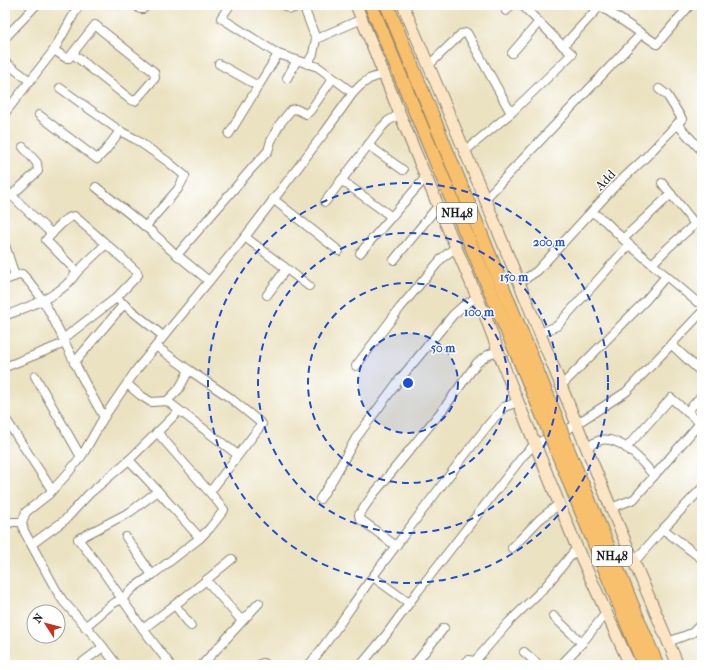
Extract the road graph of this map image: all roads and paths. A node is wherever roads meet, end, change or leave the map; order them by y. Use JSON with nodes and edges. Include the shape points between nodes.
{"nodes":[{"id":1,"x":36,"y":5,"type":"edge"},
{"id":2,"x":80,"y":5,"type":"edge"},
{"id":3,"x":136,"y":5,"type":"edge"},
{"id":4,"x":147,"y":5,"type":"edge"},
{"id":5,"x":230,"y":5,"type":"edge"},
{"id":6,"x":283,"y":5,"type":"edge"},
{"id":7,"x":356,"y":5,"type":"edge"},
{"id":8,"x":371,"y":5,"type":"edge"},
{"id":9,"x":387,"y":5,"type":"edge"},
{"id":10,"x":404,"y":5,"type":"edge"},
{"id":11,"x":522,"y":5,"type":"edge"},
{"id":12,"x":599,"y":5,"type":"edge"},
{"id":13,"x":686,"y":6,"type":"edge"},
{"id":14,"x":362,"y":19,"type":"junction"},
{"id":15,"x":539,"y":22,"type":"junction"},
{"id":16,"x":641,"y":34,"type":"junction"},
{"id":17,"x":5,"y":38,"type":"edge"},
{"id":18,"x":316,"y":39,"type":"junction"},
{"id":19,"x":563,"y":46,"type":"junction"},
{"id":20,"x":54,"y":50,"type":"junction"},
{"id":21,"x":512,"y":53,"type":"dead end"},
{"id":22,"x":73,"y":54,"type":"junction"},
{"id":23,"x":278,"y":54,"type":"junction"},
{"id":24,"x":297,"y":60,"type":"junction"},
{"id":25,"x":5,"y":62,"type":"edge"},
{"id":26,"x":219,"y":64,"type":"dead end"},
{"id":27,"x":307,"y":64,"type":"junction"},
{"id":28,"x":429,"y":65,"type":"junction"},
{"id":29,"x":384,"y":74,"type":"junction"},
{"id":30,"x":287,"y":78,"type":"dead end"},
{"id":31,"x":333,"y":78,"type":"junction"},
{"id":32,"x":30,"y":81,"type":"junction"},
{"id":33,"x":258,"y":86,"type":"junction"},
{"id":34,"x":60,"y":88,"type":"dead end"},
{"id":35,"x":659,"y":89,"type":"dead end"},
{"id":36,"x":353,"y":93,"type":"junction"},
{"id":37,"x":5,"y":113,"type":"edge"},
{"id":38,"x":511,"y":113,"type":"junction"},
{"id":39,"x":39,"y":114,"type":"dead end"},
{"id":40,"x":400,"y":114,"type":"junction"},
{"id":41,"x":677,"y":124,"type":"junction"},
{"id":42,"x":120,"y":131,"type":"junction"},
{"id":43,"x":229,"y":134,"type":"dead end"},
{"id":44,"x":368,"y":145,"type":"junction"},
{"id":45,"x":23,"y":147,"type":"dead end"},
{"id":46,"x":465,"y":151,"type":"junction"},
{"id":47,"x":702,"y":151,"type":"edge"},
{"id":48,"x":403,"y":170,"type":"dead end"},
{"id":49,"x":426,"y":177,"type":"junction"},
{"id":50,"x":341,"y":180,"type":"junction"},
{"id":51,"x":662,"y":184,"type":"dead end"},
{"id":52,"x":96,"y":187,"type":"dead end"},
{"id":53,"x":671,"y":194,"type":"junction"},
{"id":54,"x":8,"y":197,"type":"edge"},
{"id":55,"x":273,"y":199,"type":"junction"},
{"id":56,"x":485,"y":199,"type":"junction"},
{"id":57,"x":325,"y":202,"type":"dead end"},
{"id":58,"x":438,"y":206,"type":"junction"},
{"id":59,"x":592,"y":212,"type":"junction"},
{"id":60,"x":392,"y":217,"type":"junction"},
{"id":61,"x":702,"y":219,"type":"edge"},
{"id":62,"x":695,"y":224,"type":"junction"},
{"id":63,"x":146,"y":227,"type":"junction"},
{"id":64,"x":52,"y":234,"type":"junction"},
{"id":65,"x":245,"y":237,"type":"junction"},
{"id":66,"x":626,"y":242,"type":"junction"},
{"id":67,"x":106,"y":244,"type":"junction"},
{"id":68,"x":5,"y":245,"type":"edge"},
{"id":69,"x":456,"y":247,"type":"junction"},
{"id":70,"x":339,"y":251,"type":"dead end"},
{"id":71,"x":360,"y":253,"type":"dead end"},
{"id":72,"x":177,"y":255,"type":"junction"},
{"id":73,"x":394,"y":260,"type":"dead end"},
{"id":74,"x":652,"y":264,"type":"junction"},
{"id":75,"x":284,"y":267,"type":"junction"},
{"id":76,"x":77,"y":272,"type":"junction"},
{"id":77,"x":15,"y":276,"type":"junction"},
{"id":78,"x":666,"y":276,"type":"junction"},
{"id":79,"x":5,"y":280,"type":"edge"},
{"id":80,"x":209,"y":281,"type":"junction"},
{"id":81,"x":519,"y":283,"type":"junction"},
{"id":82,"x":309,"y":286,"type":"dead end"},
{"id":83,"x":267,"y":295,"type":"dead end"},
{"id":84,"x":477,"y":297,"type":"junction"},
{"id":85,"x":116,"y":298,"type":"junction"},
{"id":86,"x":43,"y":300,"type":"junction"},
{"id":87,"x":700,"y":303,"type":"edge"},
{"id":88,"x":124,"y":304,"type":"junction"},
{"id":89,"x":702,"y":312,"type":"edge"},
{"id":90,"x":5,"y":316,"type":"edge"},
{"id":91,"x":540,"y":333,"type":"junction"},
{"id":92,"x":163,"y":336,"type":"junction"},
{"id":93,"x":64,"y":341,"type":"junction"},
{"id":94,"x":671,"y":344,"type":"junction"},
{"id":95,"x":156,"y":347,"type":"junction"},
{"id":96,"x":498,"y":350,"type":"junction"},
{"id":97,"x":74,"y":363,"type":"junction"},
{"id":98,"x":356,"y":366,"type":"dead end"},
{"id":99,"x":5,"y":367,"type":"edge"},
{"id":100,"x":189,"y":370,"type":"junction"},
{"id":101,"x":702,"y":372,"type":"edge"},
{"id":102,"x":35,"y":376,"type":"dead end"},
{"id":103,"x":127,"y":384,"type":"junction"},
{"id":104,"x":561,"y":386,"type":"junction"},
{"id":105,"x":702,"y":395,"type":"edge"},
{"id":106,"x":167,"y":402,"type":"junction"},
{"id":107,"x":518,"y":402,"type":"junction"},
{"id":108,"x":179,"y":411,"type":"junction"},
{"id":109,"x":687,"y":412,"type":"junction"},
{"id":110,"x":104,"y":417,"type":"junction"},
{"id":111,"x":5,"y":418,"type":"edge"},
{"id":112,"x":550,"y":419,"type":"junction"},
{"id":113,"x":577,"y":424,"type":"junction"},
{"id":114,"x":157,"y":432,"type":"junction"},
{"id":115,"x":535,"y":444,"type":"junction"},
{"id":116,"x":587,"y":447,"type":"junction"},
{"id":117,"x":562,"y":448,"type":"junction"},
{"id":118,"x":626,"y":448,"type":"junction"},
{"id":119,"x":238,"y":455,"type":"junction"},
{"id":120,"x":81,"y":457,"type":"junction"},
{"id":121,"x":129,"y":460,"type":"junction"},
{"id":122,"x":654,"y":476,"type":"junction"},
{"id":123,"x":702,"y":488,"type":"edge"},
{"id":124,"x":52,"y":490,"type":"junction"},
{"id":125,"x":158,"y":491,"type":"junction"},
{"id":126,"x":210,"y":492,"type":"junction"},
{"id":127,"x":320,"y":499,"type":"dead end"},
{"id":128,"x":559,"y":504,"type":"junction"},
{"id":129,"x":611,"y":508,"type":"junction"},
{"id":130,"x":22,"y":522,"type":"junction"},
{"id":131,"x":6,"y":523,"type":"edge"},
{"id":132,"x":663,"y":529,"type":"junction"},
{"id":133,"x":126,"y":537,"type":"dead end"},
{"id":134,"x":200,"y":538,"type":"junction"},
{"id":135,"x":32,"y":544,"type":"junction"},
{"id":136,"x":396,"y":546,"type":"junction"},
{"id":137,"x":512,"y":548,"type":"dead end"},
{"id":138,"x":577,"y":548,"type":"junction"},
{"id":139,"x":232,"y":558,"type":"dead end"},
{"id":140,"x":702,"y":559,"type":"edge"},
{"id":141,"x":634,"y":562,"type":"junction"},
{"id":142,"x":152,"y":575,"type":"junction"},
{"id":143,"x":373,"y":577,"type":"junction"},
{"id":144,"x":206,"y":580,"type":"junction"},
{"id":145,"x":122,"y":599,"type":"junction"},
{"id":146,"x":259,"y":603,"type":"dead end"},
{"id":147,"x":409,"y":603,"type":"junction"},
{"id":148,"x":175,"y":605,"type":"junction"},
{"id":149,"x":606,"y":613,"type":"junction"},
{"id":150,"x":553,"y":616,"type":"dead end"},
{"id":151,"x":242,"y":621,"type":"junction"},
{"id":152,"x":702,"y":623,"type":"edge"},
{"id":153,"x":191,"y":626,"type":"dead end"},
{"id":154,"x":85,"y":627,"type":"junction"},
{"id":155,"x":444,"y":628,"type":"dead end"},
{"id":156,"x":143,"y":629,"type":"junction"},
{"id":157,"x":668,"y":642,"type":"junction"},
{"id":158,"x":582,"y":643,"type":"junction"},
{"id":159,"x":103,"y":647,"type":"junction"},
{"id":160,"x":524,"y":652,"type":"dead end"},
{"id":161,"x":476,"y":663,"type":"edge"},
{"id":162,"x":169,"y":664,"type":"edge"},
{"id":163,"x":79,"y":665,"type":"edge"},
{"id":164,"x":117,"y":665,"type":"edge"},
{"id":165,"x":202,"y":665,"type":"edge"},
{"id":166,"x":258,"y":665,"type":"edge"},
{"id":167,"x":266,"y":665,"type":"edge"},
{"id":168,"x":309,"y":665,"type":"edge"},
{"id":169,"x":361,"y":665,"type":"edge"},
{"id":170,"x":414,"y":665,"type":"edge"},
{"id":171,"x":464,"y":665,"type":"edge"},
{"id":172,"x":539,"y":665,"type":"edge"},
{"id":173,"x":561,"y":665,"type":"edge"},
{"id":174,"x":630,"y":665,"type":"edge"},
{"id":175,"x":644,"y":665,"type":"edge"},
{"id":176,"x":657,"y":665,"type":"edge"},
{"id":177,"x":678,"y":665,"type":"edge"}],
"edges":[{"from":1,"to":17,"type":"street"},
{"from":2,"to":20,"type":"street"},
{"from":3,"to":4,"type":"street","via":[[143,10]]},
{"from":5,"to":23,"type":"street","via":[[221,18]]},
{"from":6,"to":18,"type":"street","via":[[291,8],[300,6],[304,10]]},
{"from":7,"to":14,"type":"main road"},
{"from":8,"to":112,"type":"highway","number":"NH48","via":[[448,190]]},
{"from":9,"to":112,"type":"highway","number":"NH48"},
{"from":10,"to":28,"type":"main road"},
{"from":11,"to":15,"type":"street"},
{"from":12,"to":16,"type":"street"},
{"from":12,"to":19,"type":"street"},
{"from":13,"to":16,"type":"street","via":[[657,44]]},
{"from":14,"to":18,"type":"street"},
{"from":14,"to":29,"type":"main road"},
{"from":15,"to":19,"type":"street"},
{"from":15,"to":21,"type":"street"},
{"from":16,"to":56,"type":"street"},
{"from":18,"to":27,"type":"street","via":[[313,54]]},
{"from":19,"to":38,"type":"street","via":[[572,54]]},
{"from":20,"to":22,"type":"street","via":[[66,58]]},
{"from":20,"to":32,"type":"street"},
{"from":22,"to":22,"type":"street","via":[[131,100],[135,101],[155,78],[154,72],[95,25]]},
{"from":23,"to":24,"type":"street"},
{"from":23,"to":33,"type":"street"},
{"from":24,"to":27,"type":"street"},
{"from":24,"to":30,"type":"street"},
{"from":25,"to":32,"type":"street"},
{"from":26,"to":33,"type":"street"},
{"from":27,"to":31,"type":"street","via":[[318,67]]},
{"from":28,"to":38,"type":"street","via":[[461,34],[467,33]]},
{"from":28,"to":46,"type":"main road"},
{"from":29,"to":36,"type":"street","via":[[365,82]]},
{"from":29,"to":40,"type":"main road"},
{"from":31,"to":36,"type":"street"},
{"from":31,"to":72,"type":"street","via":[[310,111],[306,114],[291,110],[279,125],[263,158]]},
{"from":32,"to":37,"type":"street"},
{"from":33,"to":43,"type":"street"},
{"from":34,"to":42,"type":"street"},
{"from":35,"to":41,"type":"street","via":[[667,95],[682,119]]},
{"from":36,"to":55,"type":"street"},
{"from":38,"to":46,"type":"street"},
{"from":39,"to":42,"type":"street","via":[[96,160]]},
{"from":40,"to":44,"type":"street","via":[[388,121]]},
{"from":40,"to":49,"type":"main road"},
{"from":41,"to":47,"type":"street"},
{"from":41,"to":59,"type":"street","name":"Add"},
{"from":42,"to":63,"type":"street","via":[[167,161],[184,176],[178,189]]},
{"from":44,"to":48,"type":"street"},
{"from":44,"to":50,"type":"street"},
{"from":45,"to":54,"type":"street","via":[[37,163],[38,171]]},
{"from":46,"to":56,"type":"main road"},
{"from":49,"to":58,"type":"main road"},
{"from":49,"to":60,"type":"street"},
{"from":50,"to":57,"type":"street"},
{"from":50,"to":60,"type":"street"},
{"from":51,"to":53,"type":"street"},
{"from":52,"to":63,"type":"street"},
{"from":53,"to":62,"type":"street"},
{"from":53,"to":66,"type":"street"},
{"from":54,"to":64,"type":"street"},
{"from":55,"to":65,"type":"street"},
{"from":55,"to":70,"type":"street"},
{"from":56,"to":81,"type":"main road"},
{"from":58,"to":69,"type":"main road"},
{"from":58,"to":73,"type":"street"},
{"from":59,"to":66,"type":"street"},
{"from":59,"to":81,"type":"street","name":"Add","via":[[537,271]]},
{"from":60,"to":71,"type":"street"},
{"from":61,"to":62,"type":"street"},
{"from":62,"to":74,"type":"street"},
{"from":63,"to":72,"type":"street"},
{"from":64,"to":67,"type":"street","via":[[74,216]]},
{"from":64,"to":76,"type":"street","via":[[46,240]]},
{"from":65,"to":75,"type":"street"},
{"from":65,"to":80,"type":"street"},
{"from":66,"to":74,"type":"street"},
{"from":66,"to":91,"type":"street","via":[[557,326]]},
{"from":67,"to":76,"type":"street"},
{"from":67,"to":85,"type":"street","via":[[138,275]]},
{"from":68,"to":77,"type":"street"},
{"from":69,"to":84,"type":"main road"},
{"from":69,"to":98,"type":"street","via":[[442,258]]},
{"from":72,"to":80,"type":"street"},
{"from":74,"to":78,"type":"street"},
{"from":75,"to":82,"type":"street"},
{"from":75,"to":83,"type":"street","via":[[284,272]]},
{"from":76,"to":86,"type":"street","via":[[62,290]]},
{"from":77,"to":79,"type":"street"},
{"from":77,"to":86,"type":"street","via":[[22,274]]},
{"from":78,"to":87,"type":"street"},
{"from":78,"to":104,"type":"street","via":[[646,300]]},
{"from":80,"to":92,"type":"street"},
{"from":81,"to":91,"type":"main road"},
{"from":84,"to":96,"type":"main road"},
{"from":84,"to":127,"type":"street","via":[[453,315],[400,379],[356,438]]},
{"from":85,"to":88,"type":"street"},
{"from":85,"to":93,"type":"street"},
{"from":86,"to":90,"type":"street"},
{"from":86,"to":93,"type":"street"},
{"from":88,"to":92,"type":"street"},
{"from":88,"to":97,"type":"street"},
{"from":89,"to":94,"type":"street"},
{"from":91,"to":104,"type":"main road"},
{"from":92,"to":95,"type":"street"},
{"from":93,"to":97,"type":"street"},
{"from":93,"to":99,"type":"street"},
{"from":94,"to":101,"type":"street"},
{"from":94,"to":113,"type":"street","via":[[626,392]]},
{"from":95,"to":100,"type":"street"},
{"from":95,"to":103,"type":"street"},
{"from":96,"to":107,"type":"main road"},
{"from":96,"to":136,"type":"street","via":[[477,363],[372,496],[360,515],[360,519]]},
{"from":97,"to":110,"type":"street"},
{"from":100,"to":106,"type":"street","via":[[179,389]]},
{"from":100,"to":119,"type":"street","via":[[229,397],[262,424]]},
{"from":102,"to":120,"type":"street"},
{"from":103,"to":106,"type":"street","via":[[152,402]]},
{"from":103,"to":110,"type":"street"},
{"from":104,"to":113,"type":"main road"},
{"from":105,"to":109,"type":"street"},
{"from":106,"to":108,"type":"street"},
{"from":107,"to":115,"type":"main road"},
{"from":107,"to":136,"type":"street","via":[[504,407]]},
{"from":108,"to":114,"type":"street"},
{"from":108,"to":119,"type":"street"},
{"from":109,"to":118,"type":"street","via":[[671,398]]},
{"from":109,"to":122,"type":"street","via":[[700,423]]},
{"from":110,"to":120,"type":"street"},
{"from":111,"to":124,"type":"street"},
{"from":112,"to":117,"type":"highway","number":"NH48","bridge":true},
{"from":113,"to":115,"type":"street"},
{"from":113,"to":116,"type":"main road"},
{"from":114,"to":121,"type":"street"},
{"from":114,"to":126,"type":"street"},
{"from":115,"to":128,"type":"main road"},
{"from":115,"to":147,"type":"street"},
{"from":116,"to":118,"type":"street","via":[[601,440],[616,441]]},
{"from":116,"to":129,"type":"main road"},
{"from":117,"to":175,"type":"highway","number":"NH48"},
{"from":117,"to":176,"type":"highway","number":"NH48"},
{"from":118,"to":122,"type":"street","via":[[642,461]]},
{"from":119,"to":126,"type":"street"},
{"from":120,"to":124,"type":"street"},
{"from":121,"to":125,"type":"street"},
{"from":121,"to":135,"type":"street","via":[[89,494],[65,520]]},
{"from":122,"to":129,"type":"street","via":[[634,500]]},
{"from":123,"to":132,"type":"street"},
{"from":124,"to":130,"type":"street","via":[[26,512]]},
{"from":125,"to":134,"type":"street"},
{"from":125,"to":145,"type":"street","via":[[130,512],[78,540]]},
{"from":126,"to":134,"type":"street","via":[[224,510]]},
{"from":128,"to":137,"type":"street","via":[[540,519]]},
{"from":128,"to":138,"type":"main road"},
{"from":129,"to":141,"type":"main road"},
{"from":130,"to":131,"type":"street"},
{"from":130,"to":135,"type":"street"},
{"from":132,"to":140,"type":"street"},
{"from":132,"to":141,"type":"street"},
{"from":133,"to":142,"type":"street"},
{"from":134,"to":142,"type":"street"},
{"from":135,"to":154,"type":"street","via":[[63,601]]},
{"from":136,"to":143,"type":"street"},
{"from":138,"to":149,"type":"main road"},
{"from":138,"to":161,"type":"street","via":[[545,586],[509,622]]},
{"from":139,"to":144,"type":"street"},
{"from":141,"to":157,"type":"main road"},
{"from":142,"to":145,"type":"street"},
{"from":143,"to":147,"type":"street"},
{"from":143,"to":168,"type":"street"},
{"from":144,"to":148,"type":"street"},
{"from":144,"to":151,"type":"street"},
{"from":145,"to":154,"type":"street","via":[[112,604]]},
{"from":145,"to":156,"type":"street"},
{"from":146,"to":151,"type":"street"},
{"from":147,"to":169,"type":"street"},
{"from":148,"to":153,"type":"street"},
{"from":148,"to":156,"type":"street"},
{"from":149,"to":158,"type":"street"},
{"from":149,"to":174,"type":"main road"},
{"from":150,"to":158,"type":"street"},
{"from":151,"to":165,"type":"street"},
{"from":152,"to":157,"type":"street","via":[[692,633]]},
{"from":154,"to":159,"type":"street"},
{"from":155,"to":170,"type":"street"},
{"from":156,"to":162,"type":"street"},
{"from":157,"to":177,"type":"main road"},
{"from":158,"to":173,"type":"street"},
{"from":159,"to":163,"type":"street"},
{"from":159,"to":164,"type":"street"},
{"from":160,"to":172,"type":"street"},
{"from":161,"to":171,"type":"street","via":[[468,660]]},
{"from":166,"to":167,"type":"street"}]}
